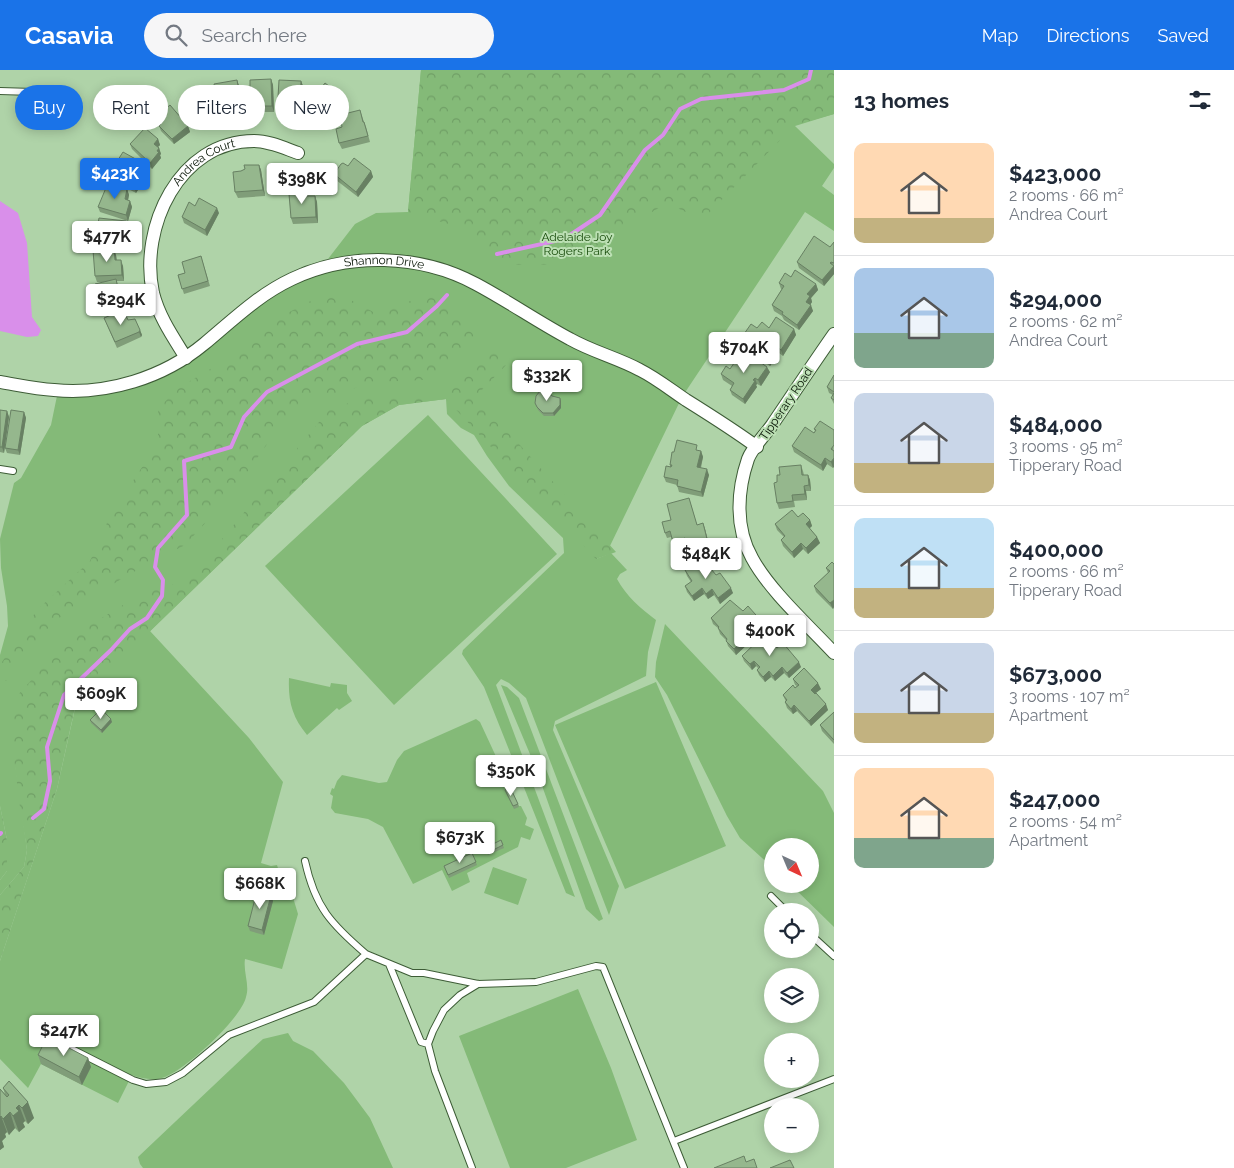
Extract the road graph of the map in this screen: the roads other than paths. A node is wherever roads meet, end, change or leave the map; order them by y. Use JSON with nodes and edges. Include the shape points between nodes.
{"nodes":[{"id":1,"x":0,"y":91,"type":"edge"},
{"id":2,"x":15,"y":91,"type":"edge"},
{"id":3,"x":298,"y":153,"type":"dead end"},
{"id":4,"x":834,"y":334,"type":"edge"},
{"id":5,"x":186,"y":358,"type":"junction"},
{"id":6,"x":0,"y":382,"type":"edge"},
{"id":7,"x":757,"y":446,"type":"junction"},
{"id":8,"x":0,"y":470,"type":"edge"},
{"id":9,"x":12,"y":471,"type":"dead end"},
{"id":10,"x":834,"y":653,"type":"edge"},
{"id":11,"x":305,"y":861,"type":"dead end"},
{"id":12,"x":771,"y":896,"type":"dead end"},
{"id":13,"x":778,"y":903,"type":"edge"},
{"id":14,"x":819,"y":942,"type":"edge"},
{"id":15,"x":366,"y":954,"type":"junction"},
{"id":16,"x":834,"y":956,"type":"edge"},
{"id":17,"x":389,"y":964,"type":"junction"},
{"id":18,"x":478,"y":984,"type":"junction"},
{"id":19,"x":58,"y":1042,"type":"edge"},
{"id":20,"x":428,"y":1044,"type":"junction"},
{"id":21,"x":834,"y":1079,"type":"edge"},
{"id":22,"x":674,"y":1141,"type":"junction"},
{"id":23,"x":472,"y":1168,"type":"edge"},
{"id":24,"x":684,"y":1168,"type":"edge"}],
"edges":[{"from":1,"to":2,"type":"lane"},
{"from":3,"to":5,"type":"street","name":"Andrea Court","via":[[264,142],[224,146],[194,164],[168,196],[154,230],[150,271],[159,311]]},
{"from":4,"to":7,"type":"street","name":"Tipperary Road"},
{"from":5,"to":6,"type":"street","name":"Shannon Drive","via":[[137,381],[110,388],[53,390]]},
{"from":5,"to":7,"type":"street","name":"Shannon Drive","via":[[250,304],[294,278],[349,262],[392,260],[421,264],[476,284],[571,340],[640,370]]},
{"from":7,"to":10,"type":"street","name":"Tipperary Road","via":[[749,457],[740,499],[746,547],[775,590]]},
{"from":8,"to":9,"type":"lane"},
{"from":11,"to":15,"type":"lane","via":[[316,898],[327,916]]},
{"from":12,"to":13,"type":"lane"},
{"from":14,"to":16,"type":"lane"},
{"from":15,"to":17,"type":"lane"},
{"from":15,"to":19,"type":"lane","via":[[314,1002],[229,1035],[183,1073],[166,1082],[146,1084],[133,1080]]},
{"from":17,"to":18,"type":"lane","via":[[412,973]]},
{"from":17,"to":20,"type":"lane","via":[[420,1042]]},
{"from":18,"to":20,"type":"lane","via":[[444,1010]]},
{"from":18,"to":22,"type":"lane","via":[[536,982],[596,966],[603,967]]},
{"from":20,"to":23,"type":"lane"},
{"from":21,"to":22,"type":"lane"},
{"from":22,"to":24,"type":"lane"}]}
